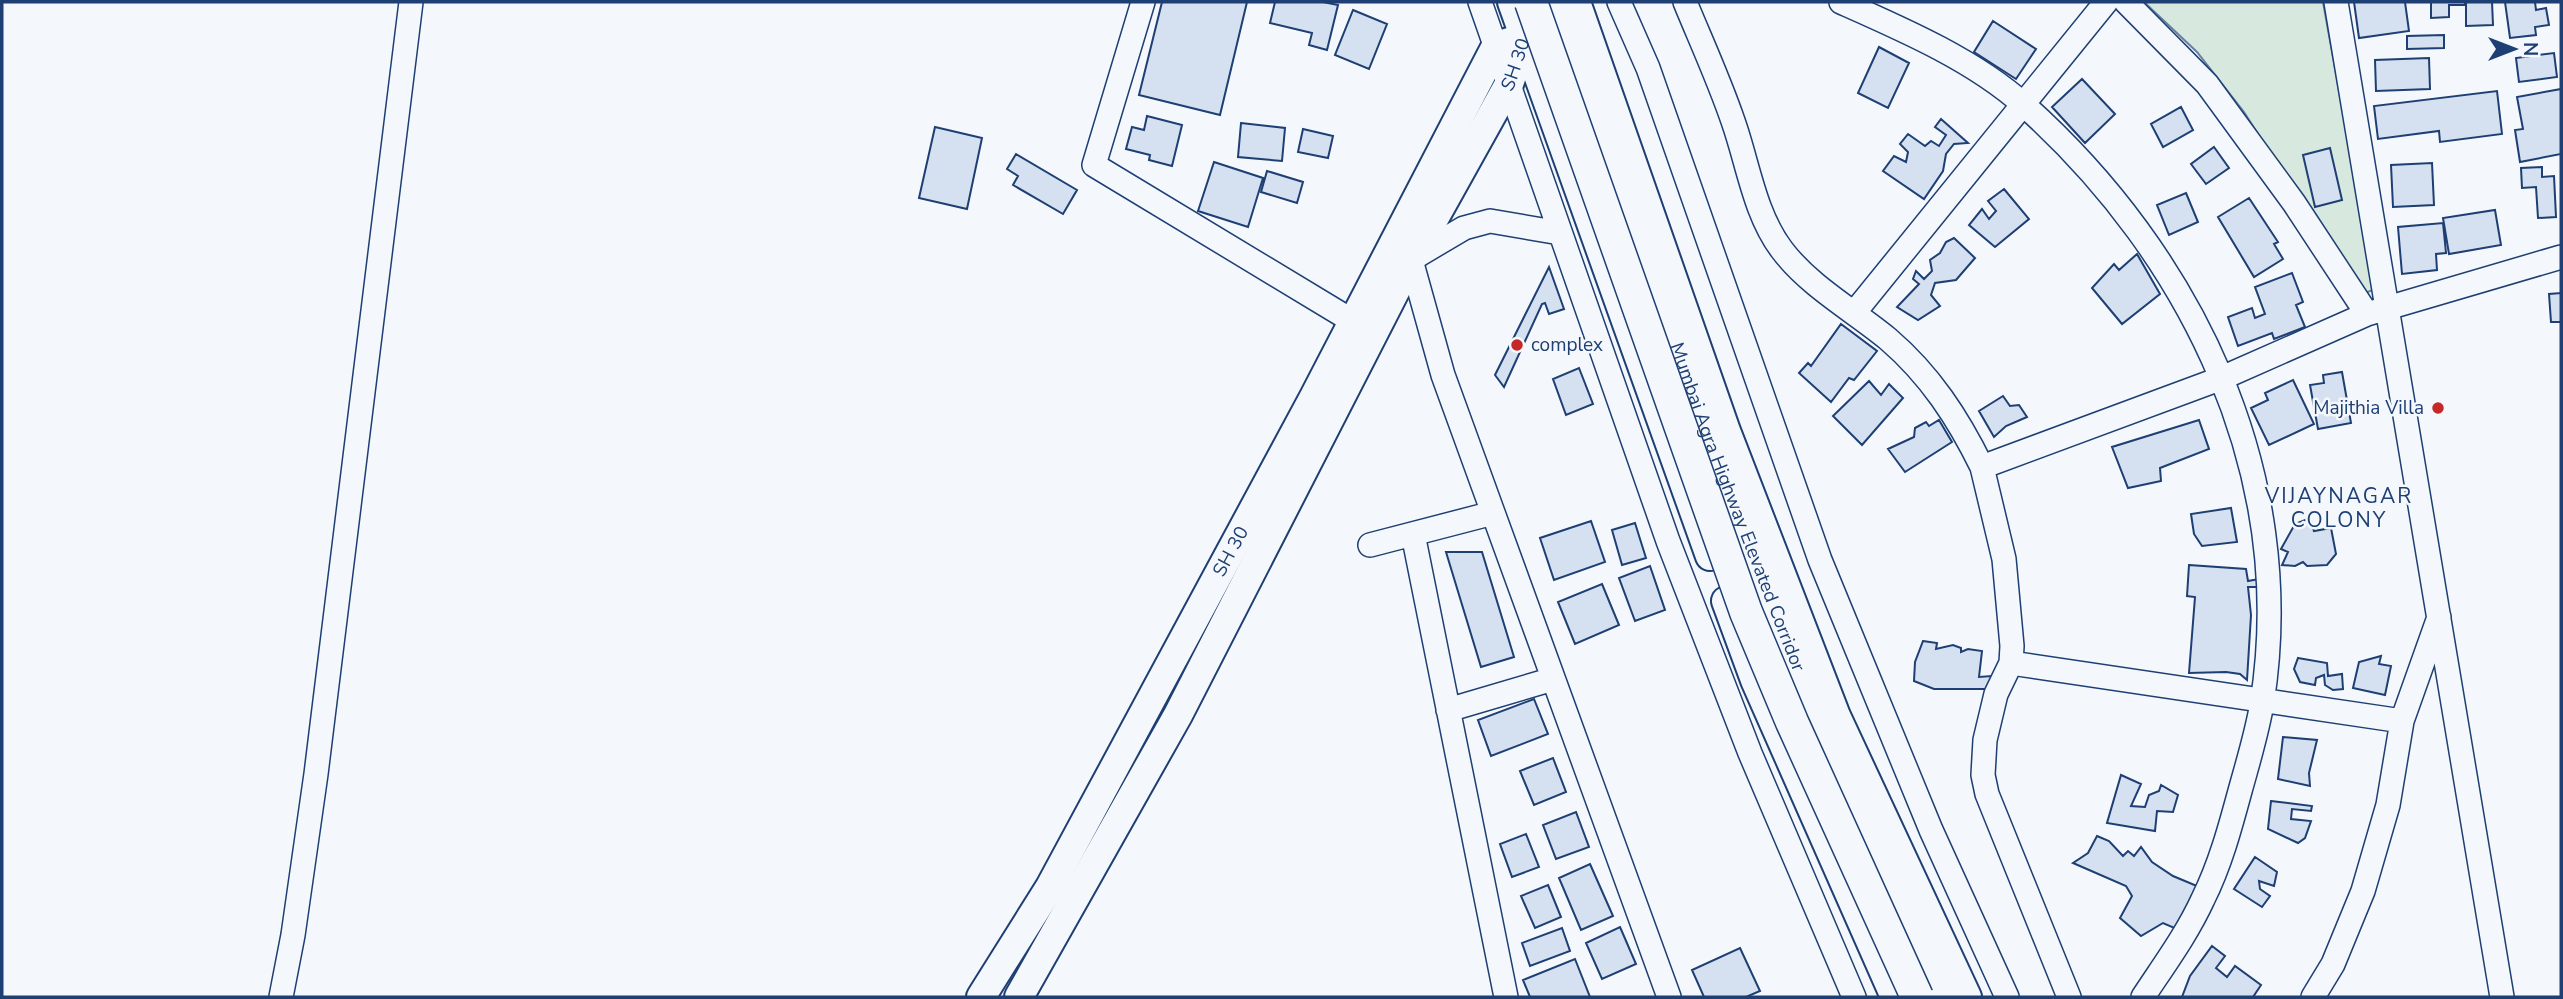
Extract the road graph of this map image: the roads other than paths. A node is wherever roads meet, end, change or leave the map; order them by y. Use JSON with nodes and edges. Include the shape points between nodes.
{"nodes":[{"id":1,"x":411,"y":2,"type":"edge"},
{"id":2,"x":1143,"y":2,"type":"edge"},
{"id":3,"x":1479,"y":2,"type":"edge"},
{"id":4,"x":1512,"y":2,"type":"edge"},
{"id":5,"x":1531,"y":2,"type":"edge"},
{"id":6,"x":1550,"y":2,"type":"edge"},
{"id":7,"x":1558,"y":2,"type":"edge"},
{"id":8,"x":1576,"y":2,"type":"edge"},
{"id":9,"x":1619,"y":2,"type":"edge"},
{"id":10,"x":1685,"y":2,"type":"edge"},
{"id":11,"x":1841,"y":2,"type":"edge"},
{"id":12,"x":2106,"y":2,"type":"edge"},
{"id":13,"x":2126,"y":2,"type":"edge"},
{"id":14,"x":2336,"y":2,"type":"edge"},
{"id":15,"x":1525,"y":37,"type":"junction"},
{"id":16,"x":1496,"y":46,"type":"junction"},
{"id":17,"x":1509,"y":84,"type":"junction"},
{"id":18,"x":2023,"y":104,"type":"junction"},
{"id":19,"x":1560,"y":233,"type":"junction"},
{"id":20,"x":2561,"y":257,"type":"edge"},
{"id":21,"x":1399,"y":260,"type":"junction"},
{"id":22,"x":2377,"y":311,"type":"junction"},
{"id":23,"x":1854,"y":313,"type":"junction"},
{"id":24,"x":1354,"y":322,"type":"junction"},
{"id":25,"x":2222,"y":378,"type":"junction"},
{"id":26,"x":1982,"y":467,"type":"junction"},
{"id":27,"x":1493,"y":513,"type":"junction"},
{"id":28,"x":1413,"y":534,"type":"junction"},
{"id":29,"x":1370,"y":545,"type":"dead end"},
{"id":30,"x":2440,"y":615,"type":"junction"},
{"id":31,"x":2011,"y":663,"type":"junction"},
{"id":32,"x":1553,"y":679,"type":"junction"},
{"id":33,"x":2262,"y":701,"type":"junction"},
{"id":34,"x":1448,"y":710,"type":"junction"},
{"id":35,"x":2402,"y":721,"type":"junction"},
{"id":36,"x":281,"y":997,"type":"edge"},
{"id":37,"x":981,"y":997,"type":"edge"},
{"id":38,"x":1019,"y":997,"type":"edge"},
{"id":39,"x":1506,"y":997,"type":"edge"},
{"id":40,"x":1669,"y":997,"type":"edge"},
{"id":41,"x":1854,"y":997,"type":"edge"},
{"id":42,"x":1895,"y":997,"type":"edge"},
{"id":43,"x":1917,"y":997,"type":"edge"},
{"id":44,"x":1947,"y":997,"type":"edge"},
{"id":45,"x":1967,"y":997,"type":"edge"},
{"id":46,"x":2007,"y":997,"type":"edge"},
{"id":47,"x":2069,"y":997,"type":"edge"},
{"id":48,"x":2143,"y":997,"type":"edge"},
{"id":49,"x":2312,"y":997,"type":"edge"},
{"id":50,"x":2502,"y":997,"type":"edge"}],
"edges":[{"from":1,"to":36,"type":"street","via":[[316,775]]},
{"from":2,"to":24,"type":"street","via":[[1094,165]]},
{"from":3,"to":16,"type":"street"},
{"from":4,"to":15,"type":"main road"},
{"from":5,"to":43,"type":"highway","name":"Mumbai Agra Highway Elevated Corridor","bridge":true,"via":[[1746,612]]},
{"from":6,"to":15,"type":"street"},
{"from":7,"to":44,"type":"highway","name":"Mumbai Agra Highway Elevated Corridor","via":[[1707,433],[1817,716]]},
{"from":8,"to":45,"type":"main road","via":[[1726,431],[1836,716]]},
{"from":9,"to":46,"type":"street","via":[[1648,68],[1819,560],[1931,830]]},
{"from":10,"to":23,"type":"street","via":[[1774,240]]},
{"from":11,"to":18,"type":"street","via":[[1939,48]]},
{"from":12,"to":18,"type":"street"},
{"from":13,"to":22,"type":"street","via":[[2207,84]]},
{"from":14,"to":22,"type":"street"},
{"from":15,"to":16,"type":"main road","name":"SH 30"},
{"from":15,"to":17,"type":"main road","name":"SH 30"},
{"from":15,"to":42,"type":"main road","via":[[1755,680]]},
{"from":16,"to":17,"type":"street"},
{"from":16,"to":21,"type":"main road","name":"SH 30"},
{"from":17,"to":19,"type":"street"},
{"from":17,"to":21,"type":"main road","name":"SH 30"},
{"from":18,"to":23,"type":"street"},
{"from":18,"to":25,"type":"street","via":[[2096,179],[2156,253]]},
{"from":19,"to":21,"type":"street","via":[[1490,221],[1464,228]]},
{"from":19,"to":41,"type":"street","via":[[1668,541]]},
{"from":20,"to":22,"type":"street"},
{"from":21,"to":24,"type":"main road","name":"SH 30"},
{"from":21,"to":27,"type":"street"},
{"from":21,"to":38,"type":"main road","name":"SH 30","via":[[1178,715]]},
{"from":22,"to":25,"type":"street"},
{"from":22,"to":30,"type":"street"},
{"from":23,"to":26,"type":"street","via":[[1922,370],[1959,420]]},
{"from":24,"to":37,"type":"main road","name":"SH 30","via":[[1050,887]]},
{"from":25,"to":26,"type":"street"},
{"from":25,"to":33,"type":"street","via":[[2259,497],[2268,614]]},
{"from":26,"to":31,"type":"street","via":[[2008,582]]},
{"from":27,"to":28,"type":"street"},
{"from":27,"to":32,"type":"street"},
{"from":28,"to":29,"type":"street"},
{"from":28,"to":34,"type":"street"},
{"from":30,"to":35,"type":"street"},
{"from":30,"to":50,"type":"street"},
{"from":31,"to":33,"type":"street"},
{"from":31,"to":47,"type":"street","via":[[1988,723],[1983,775]]},
{"from":32,"to":34,"type":"street"},
{"from":32,"to":40,"type":"street"},
{"from":33,"to":35,"type":"street"},
{"from":33,"to":48,"type":"street","via":[[2212,879],[2190,925]]},
{"from":34,"to":39,"type":"street"},
{"from":35,"to":49,"type":"street","via":[[2388,805],[2363,891],[2333,964]]}]}
